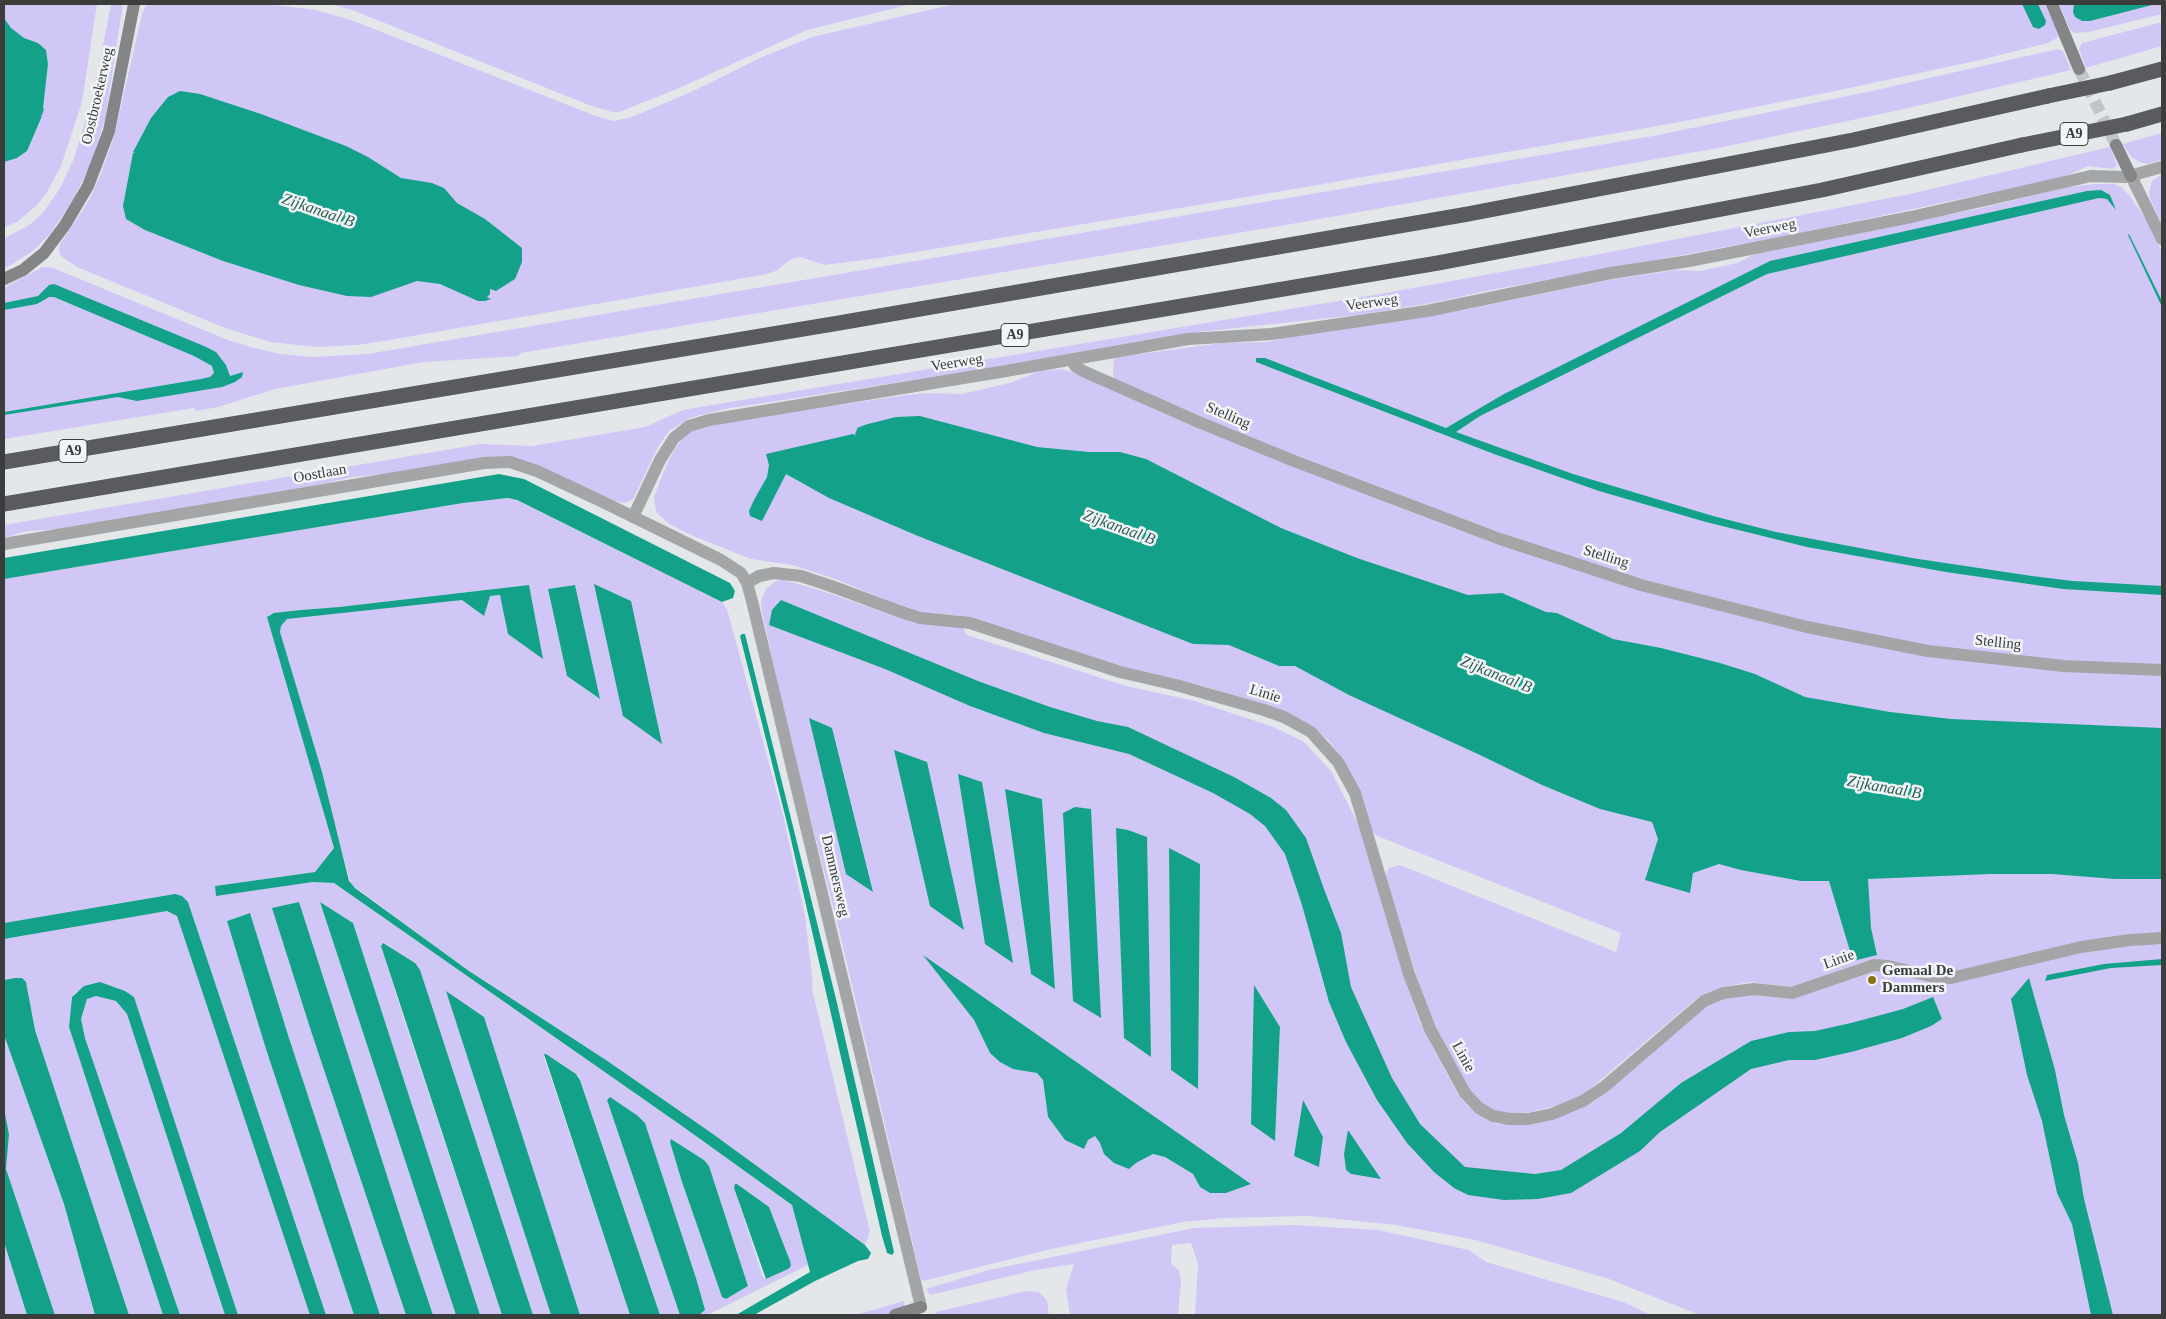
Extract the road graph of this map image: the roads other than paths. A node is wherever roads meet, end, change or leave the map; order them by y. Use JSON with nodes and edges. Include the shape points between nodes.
{"nodes":[{"id":1,"x":134,"y":4,"type":"edge"},
{"id":2,"x":2052,"y":4,"type":"edge"},
{"id":3,"x":2079,"y":69,"type":"tunnel mouth"},
{"id":4,"x":2162,"y":69,"type":"edge"},
{"id":5,"x":2162,"y":114,"type":"edge"},
{"id":6,"x":2116,"y":145,"type":"tunnel mouth"},
{"id":7,"x":2162,"y":167,"type":"edge"},
{"id":8,"x":2131,"y":176,"type":"junction"},
{"id":9,"x":2162,"y":239,"type":"edge"},
{"id":10,"x":4,"y":279,"type":"edge"},
{"id":11,"x":1072,"y":360,"type":"junction"},
{"id":12,"x":4,"y":462,"type":"edge"},
{"id":13,"x":4,"y":504,"type":"edge"},
{"id":14,"x":633,"y":517,"type":"junction"},
{"id":15,"x":4,"y":544,"type":"edge"},
{"id":16,"x":747,"y":583,"type":"junction"},
{"id":17,"x":2162,"y":670,"type":"edge"},
{"id":18,"x":2162,"y":938,"type":"edge"},
{"id":19,"x":895,"y":1315,"type":"edge"}],
"edges":[{"from":1,"to":10,"type":"street","name":"Oostbroekerweg","via":[[109,131],[88,186],[44,252],[23,270]]},
{"from":2,"to":3,"type":"street"},
{"from":4,"to":12,"type":"highway","number":"A9","bridge":true,"via":[[1853,140],[1468,214]]},
{"from":5,"to":13,"type":"highway","number":"A9","bridge":true,"via":[[1822,190],[1438,263]]},
{"from":6,"to":8,"type":"street"},
{"from":7,"to":8,"type":"street","name":"Veerweg"},
{"from":8,"to":9,"type":"street"},
{"from":8,"to":11,"type":"street","name":"Veerweg","via":[[2091,176],[1911,217],[1689,261],[1611,272],[1427,311],[1272,334],[1188,339]]},
{"from":11,"to":14,"type":"street","name":"Veerweg","via":[[696,423],[682,431],[668,447]]},
{"from":11,"to":17,"type":"street","name":"Stelling","via":[[1083,371],[1278,455],[1500,539],[1641,585],[1807,627],[1928,651],[2064,666]]},
{"from":14,"to":15,"type":"street","name":"Oostlaan","via":[[522,465],[498,462]]},
{"from":14,"to":16,"type":"street","name":"Dammersweg","via":[[732,566]]},
{"from":16,"to":18,"type":"street","name":"Linie","via":[[774,573],[801,576],[920,618],[970,623],[1120,672],[1264,710],[1293,722],[1319,739],[1338,762],[1355,793],[1430,1029],[1465,1093],[1479,1108],[1493,1116],[1528,1119],[1552,1114],[1583,1101],[1604,1087],[1704,1001],[1723,993],[1754,989],[1792,992],[1874,965],[1951,978],[2081,947]]},
{"from":16,"to":19,"type":"street","name":"Dammersweg","via":[[921,1307]]}]}
